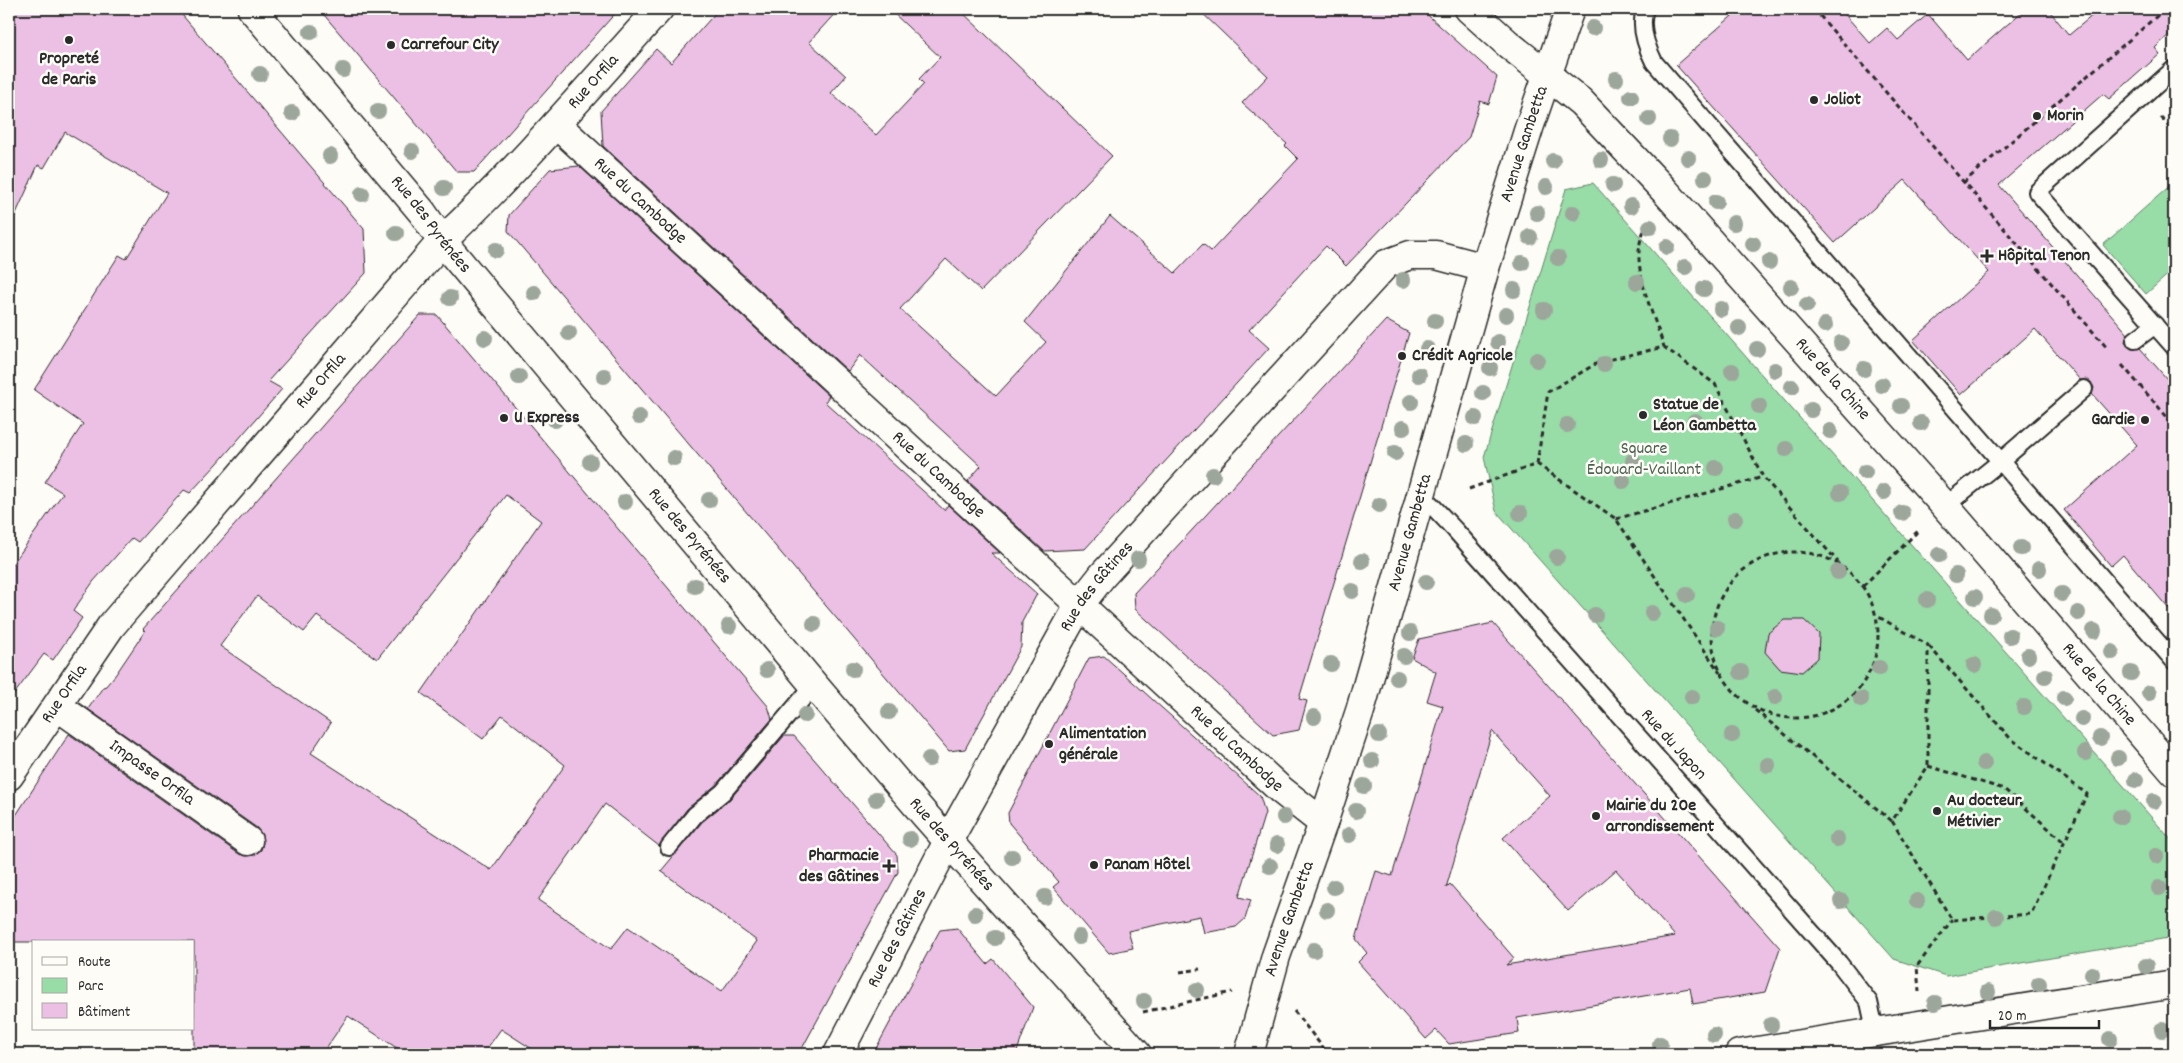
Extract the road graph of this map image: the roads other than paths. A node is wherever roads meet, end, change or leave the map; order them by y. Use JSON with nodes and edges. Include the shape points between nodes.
{"nodes":[{"id":1,"x":252,"y":9,"type":"edge"},
{"id":2,"x":659,"y":9,"type":"edge"},
{"id":3,"x":1469,"y":9,"type":"edge"},
{"id":4,"x":1570,"y":9,"type":"edge"},
{"id":5,"x":1645,"y":9,"type":"edge"},
{"id":6,"x":2174,"y":69,"type":"edge"},
{"id":7,"x":1547,"y":75,"type":"junction"},
{"id":8,"x":556,"y":124,"type":"junction"},
{"id":9,"x":442,"y":241,"type":"junction"},
{"id":10,"x":1485,"y":268,"type":"junction"},
{"id":11,"x":2155,"y":325,"type":"junction"},
{"id":12,"x":2135,"y":340,"type":"dead end"},
{"id":13,"x":2174,"y":347,"type":"edge"},
{"id":14,"x":2084,"y":389,"type":"dead end"},
{"id":15,"x":2001,"y":461,"type":"junction"},
{"id":16,"x":1422,"y":495,"type":"junction"},
{"id":17,"x":1945,"y":506,"type":"junction"},
{"id":18,"x":1080,"y":604,"type":"junction"},
{"id":19,"x":2174,"y":661,"type":"edge"},
{"id":20,"x":814,"y":685,"type":"junction"},
{"id":21,"x":56,"y":706,"type":"junction"},
{"id":22,"x":2174,"y":772,"type":"edge"},
{"id":23,"x":9,"y":776,"type":"edge"},
{"id":24,"x":1323,"y":823,"type":"junction"},
{"id":25,"x":248,"y":841,"type":"dead end"},
{"id":26,"x":948,"y":841,"type":"junction"},
{"id":27,"x":669,"y":846,"type":"dead end"},
{"id":28,"x":2174,"y":984,"type":"edge"},
{"id":29,"x":1876,"y":1034,"type":"junction"},
{"id":30,"x":1754,"y":1053,"type":"edge"},
{"id":31,"x":838,"y":1054,"type":"edge"},
{"id":32,"x":1137,"y":1054,"type":"edge"},
{"id":33,"x":1249,"y":1054,"type":"edge"}],
"edges":[{"from":1,"to":9,"type":"street","name":"Rue des Pyrénées","via":[[422,212]]},
{"from":2,"to":8,"type":"street","name":"Rue Orfila"},
{"from":3,"to":7,"type":"street","name":"Rue de la Chine"},
{"from":4,"to":7,"type":"street","name":"Avenue Gambetta"},
{"from":5,"to":15,"type":"lane","via":[[1645,43],[1654,62]]},
{"from":6,"to":11,"type":"lane","via":[[2038,192]]},
{"from":7,"to":10,"type":"street","name":"Avenue Gambetta"},
{"from":7,"to":17,"type":"street","name":"Rue de la Chine","via":[[1581,102],[1666,191]]},
{"from":8,"to":9,"type":"street","name":"Rue Orfila","via":[[481,205]]},
{"from":8,"to":18,"type":"street","name":"Rue du Cambodge"},
{"from":9,"to":20,"type":"street","name":"Rue des Pyrénées"},
{"from":9,"to":21,"type":"street","name":"Rue Orfila","via":[[111,626]]},
{"from":10,"to":16,"type":"street","name":"Avenue Gambetta"},
{"from":10,"to":18,"type":"street","name":"Rue des Gâtines","via":[[1436,255],[1410,255],[1386,264]]},
{"from":11,"to":12,"type":"lane"},
{"from":11,"to":13,"type":"lane"},
{"from":14,"to":15,"type":"lane"},
{"from":15,"to":17,"type":"lane"},
{"from":15,"to":19,"type":"lane"},
{"from":16,"to":24,"type":"street","name":"Avenue Gambetta","via":[[1360,711]]},
{"from":16,"to":29,"type":"lane","name":"Rue du Japon","via":[[1839,963],[1869,1002]]},
{"from":17,"to":22,"type":"street","name":"Rue de la Chine"},
{"from":18,"to":24,"type":"street","name":"Rue du Cambodge","via":[[1281,790]]},
{"from":18,"to":26,"type":"street","name":"Rue des Gâtines"},
{"from":20,"to":26,"type":"street","name":"Rue des Pyrénées"},
{"from":20,"to":27,"type":"lane","via":[[723,792],[695,815]]},
{"from":21,"to":23,"type":"street","name":"Rue Orfila"},
{"from":21,"to":25,"type":"street","name":"Impasse Orfila"},
{"from":24,"to":33,"type":"street","name":"Avenue Gambetta","via":[[1276,956]]},
{"from":26,"to":31,"type":"street","name":"Rue des Gâtines"},
{"from":26,"to":32,"type":"street","name":"Rue des Pyrénées"},
{"from":28,"to":29,"type":"street"},
{"from":29,"to":30,"type":"street"}]}
